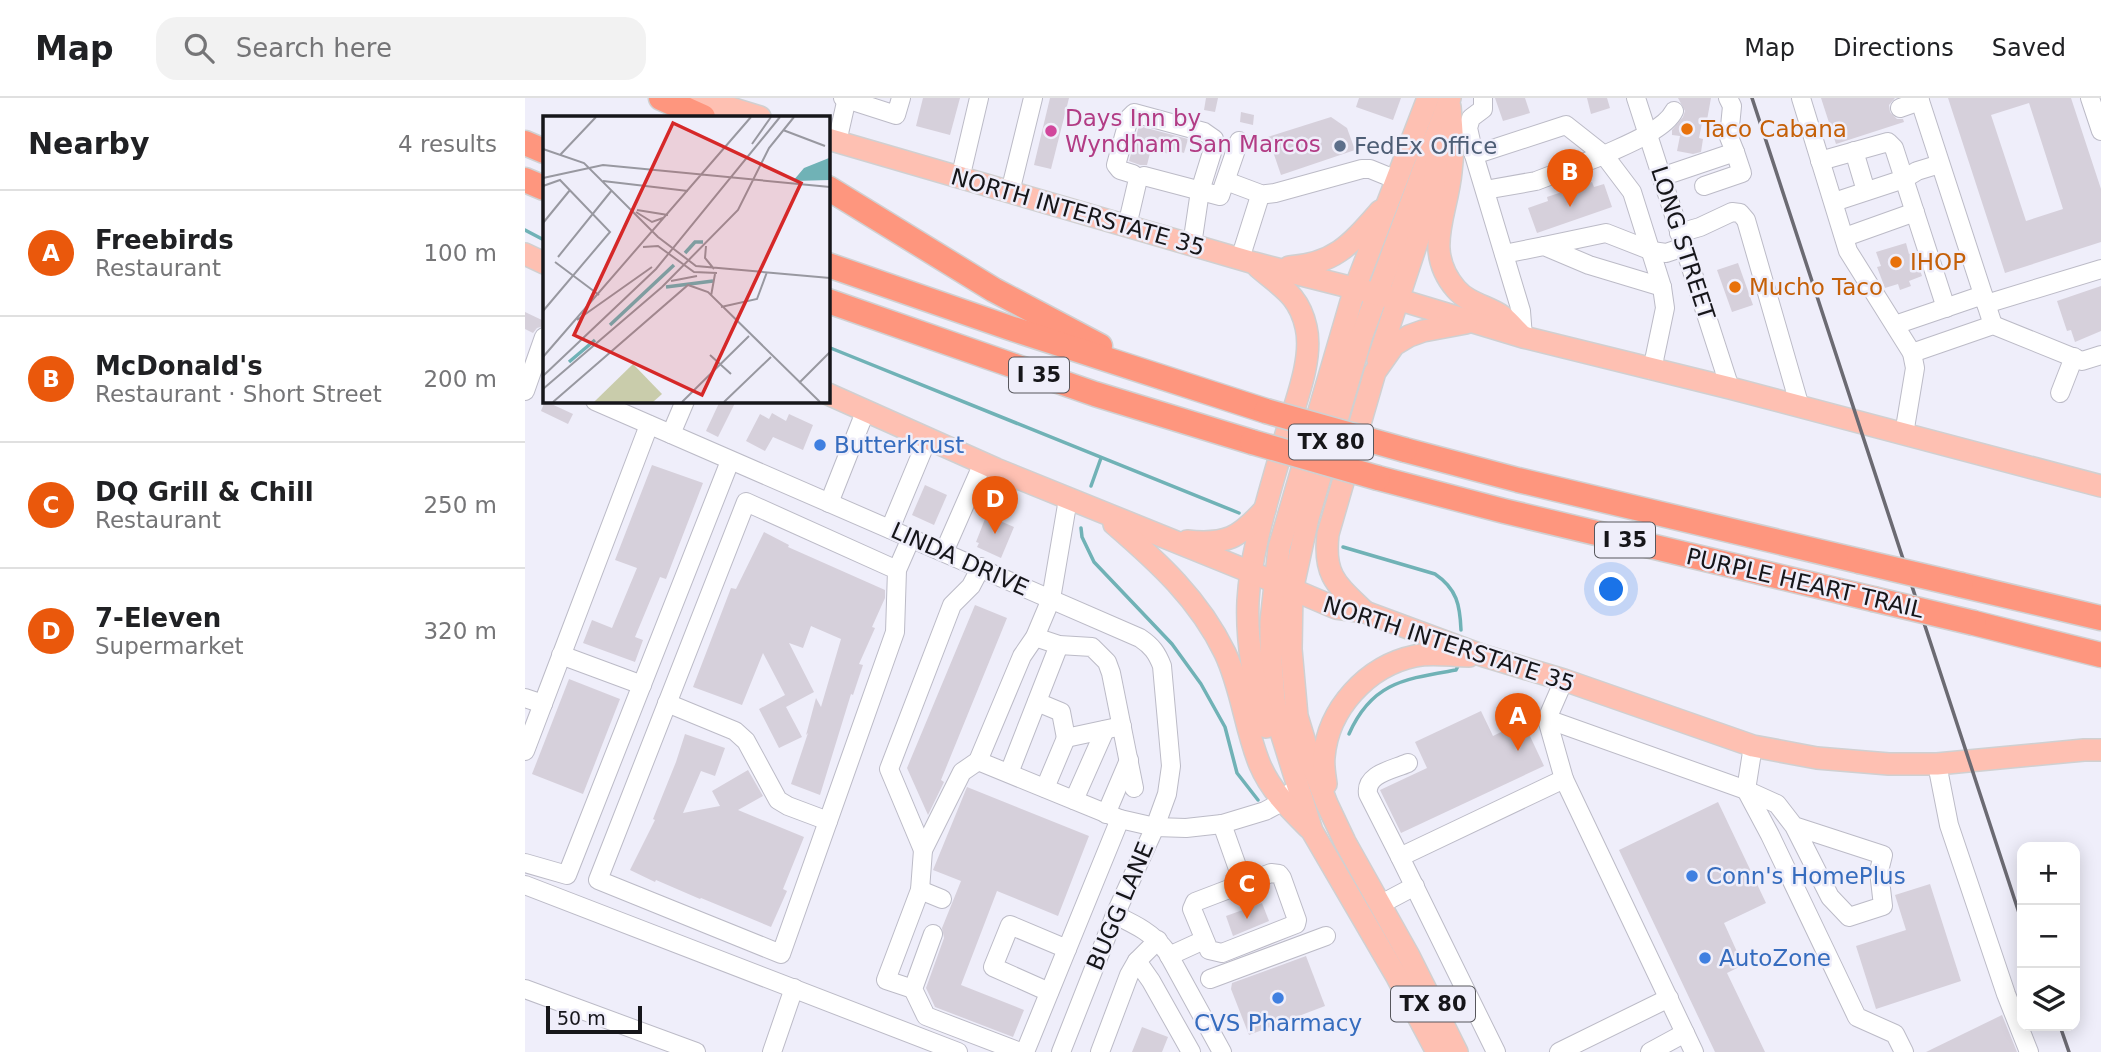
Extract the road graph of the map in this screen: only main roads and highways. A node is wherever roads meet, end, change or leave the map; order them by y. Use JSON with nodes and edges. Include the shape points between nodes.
{"nodes":[{"id":1,"x":661,"y":98,"type":"edge"},
{"id":2,"x":698,"y":98,"type":"edge"},
{"id":3,"x":1428,"y":98,"type":"edge"},
{"id":4,"x":1447,"y":98,"type":"edge"},
{"id":5,"x":719,"y":107,"type":"edge"},
{"id":6,"x":756,"y":116,"type":"edge"},
{"id":7,"x":832,"y":141,"type":"edge"},
{"id":8,"x":525,"y":143,"type":"edge"},
{"id":9,"x":543,"y":151,"type":"edge"},
{"id":10,"x":525,"y":180,"type":"edge"},
{"id":11,"x":543,"y":188,"type":"edge"},
{"id":12,"x":829,"y":189,"type":"edge"},
{"id":13,"x":1394,"y":190,"type":"junction"},
{"id":14,"x":525,"y":254,"type":"edge"},
{"id":15,"x":543,"y":263,"type":"edge"},
{"id":16,"x":1256,"y":263,"type":"junction"},
{"id":17,"x":829,"y":264,"type":"edge"},
{"id":18,"x":1355,"y":288,"type":"junction"},
{"id":19,"x":1387,"y":297,"type":"junction"},
{"id":20,"x":829,"y":301,"type":"edge"},
{"id":21,"x":1472,"y":322,"type":"junction"},
{"id":22,"x":1523,"y":337,"type":"junction"},
{"id":23,"x":1375,"y":372,"type":"junction"},
{"id":24,"x":1166,"y":380,"type":"junction"},
{"id":25,"x":829,"y":394,"type":"edge"},
{"id":26,"x":2101,"y":486,"type":"edge"},
{"id":27,"x":1265,"y":509,"type":"junction"},
{"id":28,"x":1102,"y":513,"type":"junction"},
{"id":29,"x":1167,"y":539,"type":"junction"},
{"id":30,"x":1251,"y":574,"type":"junction"},
{"id":31,"x":1284,"y":587,"type":"junction"},
{"id":32,"x":1366,"y":612,"type":"junction"},
{"id":33,"x":2101,"y":618,"type":"edge"},
{"id":34,"x":2101,"y":655,"type":"edge"},
{"id":35,"x":1484,"y":656,"type":"junction"},
{"id":36,"x":2101,"y":750,"type":"edge"},
{"id":37,"x":1298,"y":786,"type":"junction"},
{"id":38,"x":1327,"y":804,"type":"junction"},
{"id":39,"x":1312,"y":831,"type":"junction"},
{"id":40,"x":1409,"y":956,"type":"junction"},
{"id":41,"x":1437,"y":1052,"type":"edge"},
{"id":42,"x":1457,"y":1052,"type":"edge"}],
"edges":[{"from":1,"to":5,"type":"highway"},
{"from":2,"to":5,"type":"main road"},
{"from":3,"to":13,"type":"main road","number":"TX 80"},
{"from":4,"to":19,"type":"main road","via":[[1434,142],[1433,190]]},
{"from":4,"to":22,"type":"main road","via":[[1452,169],[1438,235],[1439,256],[1457,290],[1501,315]]},
{"from":5,"to":6,"type":"main road"},
{"from":7,"to":16,"type":"main road","name":"NORTH INTERSTATE 35"},
{"from":8,"to":9,"type":"highway"},
{"from":10,"to":11,"type":"highway"},
{"from":12,"to":24,"type":"highway","via":[[994,290]]},
{"from":13,"to":16,"type":"main road","via":[[1353,243],[1322,262],[1307,266]]},
{"from":13,"to":18,"type":"main road","number":"TX 80"},
{"from":14,"to":15,"type":"main road"},
{"from":16,"to":18,"type":"main road","name":"NORTH INTERSTATE 35"},
{"from":16,"to":27,"type":"main road","via":[[1288,290],[1300,306],[1307,330],[1306,362]]},
{"from":17,"to":24,"type":"highway","name":"PURPLE HEART TRAIL","number":"I 35"},
{"from":18,"to":19,"type":"main road","name":"NORTH INTERSTATE 35"},
{"from":18,"to":31,"type":"main road","number":"TX 80","via":[[1279,548]]},
{"from":19,"to":21,"type":"main road","name":"NORTH INTERSTATE 35"},
{"from":19,"to":23,"type":"main road"},
{"from":19,"to":31,"type":"main road","number":"TX 80","via":[[1362,335]]},
{"from":20,"to":34,"type":"highway","name":"PURPLE HEART TRAIL","number":"I 35","bridge":true,"via":[[1095,394],[1377,478]]},
{"from":21,"to":22,"type":"main road","name":"NORTH INTERSTATE 35"},
{"from":21,"to":23,"type":"main road","via":[[1409,336],[1394,345]]},
{"from":22,"to":26,"type":"main road","name":"NORTH INTERSTATE 35"},
{"from":23,"to":32,"type":"main road","via":[[1326,555],[1339,587]]},
{"from":24,"to":33,"type":"highway","name":"PURPLE HEART TRAIL","number":"I 35","bridge":true,"via":[[1518,480]]},
{"from":25,"to":28,"type":"main road","name":"NORTH INTERSTATE 35"},
{"from":27,"to":29,"type":"main road","via":[[1231,539],[1210,543]]},
{"from":27,"to":30,"type":"main road"},
{"from":28,"to":29,"type":"main road","name":"NORTH INTERSTATE 35"},
{"from":28,"to":39,"type":"main road","via":[[1160,564],[1205,615],[1234,675],[1260,765],[1282,802]]},
{"from":29,"to":30,"type":"main road","name":"NORTH INTERSTATE 35"},
{"from":30,"to":31,"type":"main road","name":"NORTH INTERSTATE 35"},
{"from":30,"to":37,"type":"main road","via":[[1248,625],[1258,697],[1274,748]]},
{"from":31,"to":32,"type":"main road","name":"NORTH INTERSTATE 35","via":[[1336,608]]},
{"from":31,"to":37,"type":"main road","number":"TX 80","via":[[1271,622],[1274,699]]},
{"from":31,"to":38,"type":"main road","number":"TX 80","via":[[1297,716]]},
{"from":32,"to":35,"type":"main road","name":"NORTH INTERSTATE 35"},
{"from":35,"to":36,"type":"main road","name":"NORTH INTERSTATE 35","via":[[1753,746],[1817,758],[1937,764]]},
{"from":35,"to":38,"type":"main road","via":[[1417,655],[1369,677],[1349,696],[1328,734],[1324,759]]},
{"from":37,"to":39,"type":"main road","number":"TX 80"},
{"from":37,"to":40,"type":"main road","via":[[1321,815],[1390,938]]},
{"from":38,"to":40,"type":"main road","number":"TX 80"},
{"from":39,"to":41,"type":"main road","number":"TX 80"},
{"from":40,"to":42,"type":"main road","number":"TX 80"}]}
